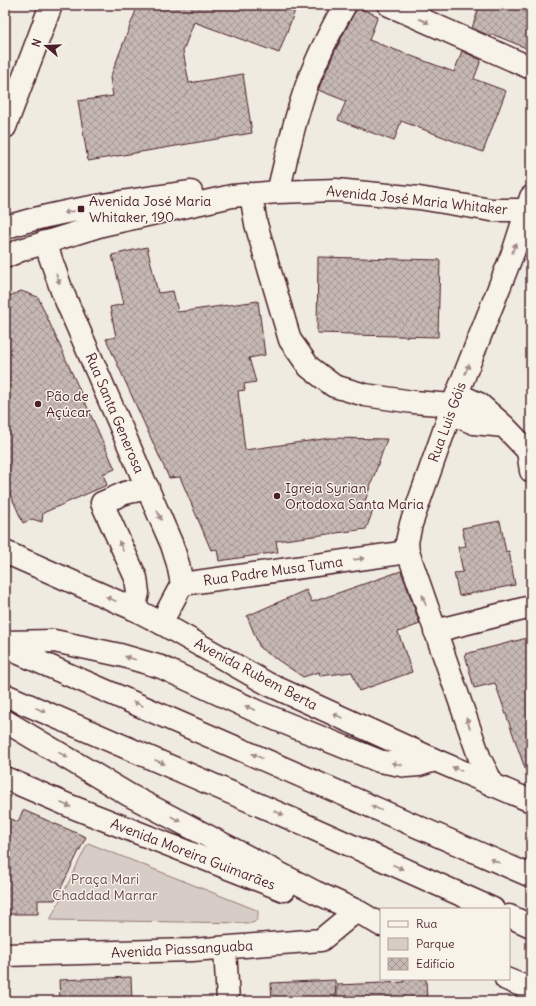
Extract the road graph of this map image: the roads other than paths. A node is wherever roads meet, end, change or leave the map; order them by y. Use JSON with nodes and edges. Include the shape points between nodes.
{"nodes":[{"id":1,"x":51,"y":5,"type":"edge"},
{"id":2,"x":346,"y":5,"type":"edge"},
{"id":3,"x":388,"y":5,"type":"edge"},
{"id":4,"x":531,"y":68,"type":"edge"},
{"id":5,"x":5,"y":127,"type":"edge"},
{"id":6,"x":278,"y":192,"type":"junction"},
{"id":7,"x":241,"y":195,"type":"junction"},
{"id":8,"x":530,"y":207,"type":"edge"},
{"id":9,"x":5,"y":228,"type":"edge"},
{"id":10,"x":46,"y":242,"type":"junction"},
{"id":11,"x":5,"y":257,"type":"edge"},
{"id":12,"x":453,"y":404,"type":"junction"},
{"id":13,"x":531,"y":472,"type":"edge"},
{"id":14,"x":148,"y":488,"type":"junction"},
{"id":15,"x":5,"y":552,"type":"edge"},
{"id":16,"x":408,"y":552,"type":"junction"},
{"id":17,"x":182,"y":584,"type":"junction"},
{"id":18,"x":531,"y":607,"type":"edge"},
{"id":19,"x":134,"y":609,"type":"junction"},
{"id":20,"x":160,"y":622,"type":"junction"},
{"id":21,"x":435,"y":631,"type":"junction"},
{"id":22,"x":5,"y":642,"type":"edge"},
{"id":23,"x":5,"y":647,"type":"edge"},
{"id":24,"x":5,"y":695,"type":"edge"},
{"id":25,"x":5,"y":721,"type":"edge"},
{"id":26,"x":435,"y":760,"type":"junction"},
{"id":27,"x":5,"y":778,"type":"edge"},
{"id":28,"x":493,"y":785,"type":"junction"},
{"id":29,"x":531,"y":801,"type":"edge"},
{"id":30,"x":531,"y":876,"type":"edge"},
{"id":31,"x":491,"y":908,"type":"edge"},
{"id":32,"x":350,"y":916,"type":"junction"},
{"id":33,"x":510,"y":916,"type":"edge"},
{"id":34,"x":380,"y":926,"type":"edge"},
{"id":35,"x":531,"y":926,"type":"edge"},
{"id":36,"x":380,"y":927,"type":"edge"},
{"id":37,"x":225,"y":948,"type":"junction"},
{"id":38,"x":5,"y":955,"type":"edge"},
{"id":39,"x":508,"y":980,"type":"edge"},
{"id":40,"x":531,"y":989,"type":"edge"},
{"id":41,"x":228,"y":1001,"type":"edge"}],
"edges":[{"from":1,"to":5,"type":"main road"},
{"from":2,"to":6,"type":"main road","via":[[330,31],[311,74]]},
{"from":3,"to":4,"type":"main road","one_way":true},
{"from":6,"to":7,"type":"main road","name":"Avenida José Maria Whitaker"},
{"from":6,"to":8,"type":"main road","name":"Avenida José Maria Whitaker","via":[[336,190],[419,198],[491,210]]},
{"from":7,"to":9,"type":"main road","name":"Avenida José Maria Whitaker","one_way":true,"via":[[196,192],[155,197],[81,209]]},
{"from":7,"to":10,"type":"main road","name":"Avenida José Maria Whitaker","via":[[102,225]]},
{"from":7,"to":12,"type":"main road","via":[[256,224],[290,340],[309,367],[334,386],[365,395],[413,402]]},
{"from":12,"to":8,"type":"main road","name":"Rua Luis Góis","one_way":true},
{"from":10,"to":11,"type":"main road","name":"Avenida José Maria Whitaker"},
{"from":10,"to":14,"type":"main road","name":"Rua Santa Generosa","one_way":true,"via":[[62,291]]},
{"from":12,"to":13,"type":"main road","via":[[474,423],[504,426],[528,451]]},
{"from":12,"to":16,"type":"main road","name":"Rua Luis Góis","via":[[411,524],[407,542]]},
{"from":14,"to":17,"type":"main road","name":"Rua Santa Generosa","one_way":true,"via":[[172,545]]},
{"from":19,"to":14,"type":"main road","one_way":true,"via":[[138,593],[136,578],[102,503],[125,493]]},
{"from":19,"to":15,"type":"main road","name":"Avenida Rubem Berta","one_way":true},
{"from":17,"to":16,"type":"main road","name":"Rua Padre Musa Tuma","one_way":true},
{"from":21,"to":16,"type":"main road","name":"Rua Luis Góis","one_way":true},
{"from":17,"to":20,"type":"main road"},
{"from":18,"to":21,"type":"main road"},
{"from":19,"to":20,"type":"main road","name":"Avenida Rubem Berta"},
{"from":26,"to":20,"type":"main road","name":"Avenida Rubem Berta","one_way":true,"via":[[268,684]]},
{"from":28,"to":21,"type":"main road","name":"Rua Luis Góis","one_way":true,"via":[[480,759]]},
{"from":26,"to":22,"type":"main road","one_way":true,"via":[[406,766],[380,761],[258,712],[161,667],[120,655],[54,641]]},
{"from":30,"to":23,"type":"main road","one_way":true},
{"from":24,"to":31,"type":"main road","one_way":true},
{"from":25,"to":34,"type":"main road","one_way":true,"via":[[130,795],[315,892],[359,912]]},
{"from":28,"to":26,"type":"main road","name":"Avenida Rubem Berta","one_way":true},
{"from":27,"to":32,"type":"main road","name":"Avenida Moreira Guimarães","one_way":true},
{"from":28,"to":29,"type":"main road","name":"Avenida Rubem Berta"},
{"from":32,"to":36,"type":"main road","name":"Avenida Moreira Guimarães"},
{"from":32,"to":37,"type":"main road","name":"Avenida Piassanguaba","via":[[321,940]]},
{"from":33,"to":35,"type":"main road"},
{"from":37,"to":38,"type":"main road","name":"Avenida Piassanguaba"},
{"from":37,"to":41,"type":"main road"},
{"from":39,"to":40,"type":"main road"}]}
